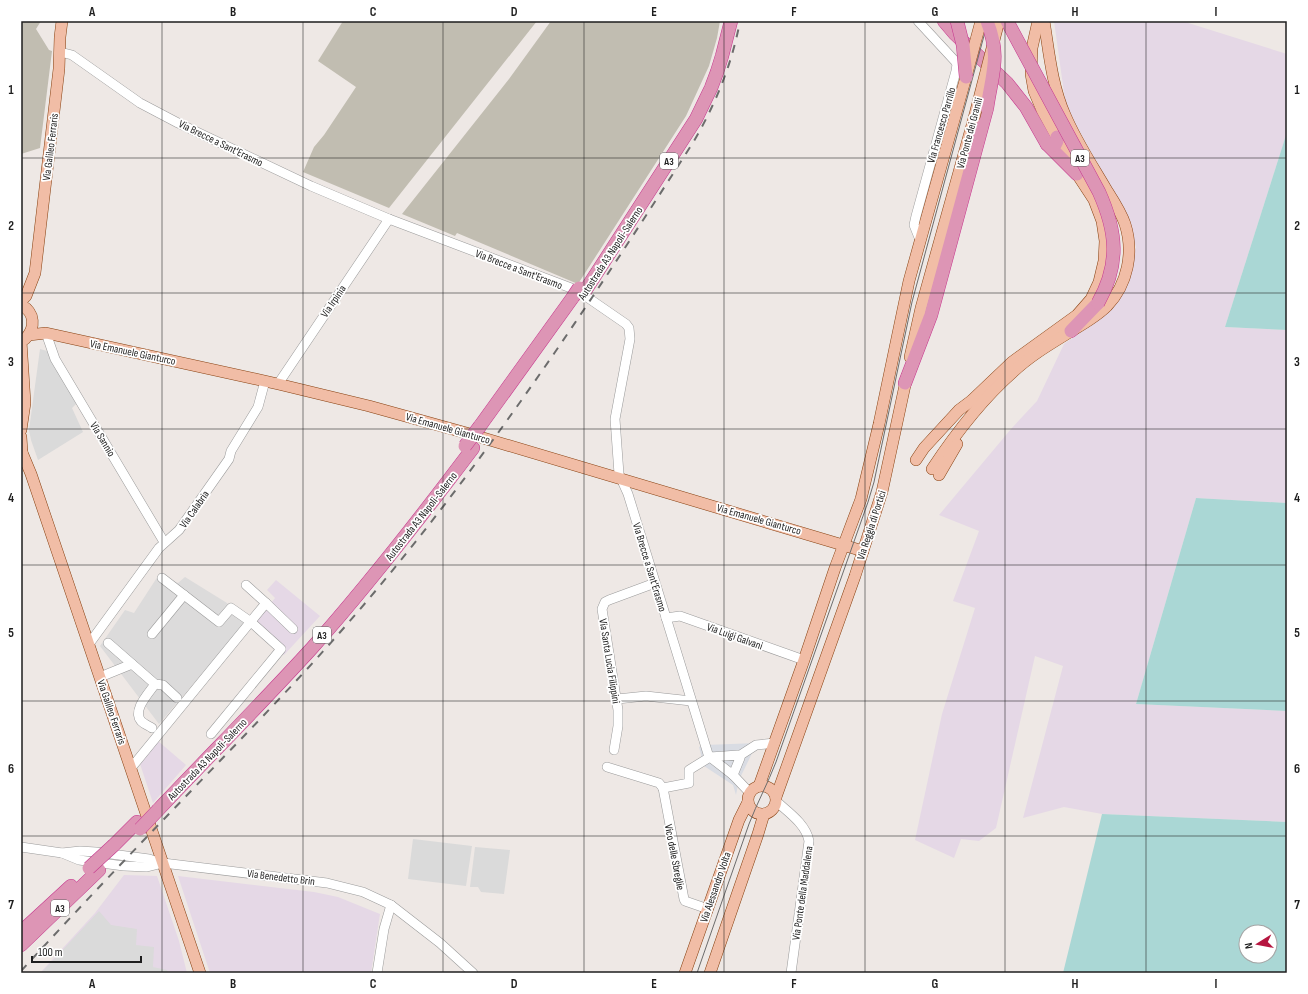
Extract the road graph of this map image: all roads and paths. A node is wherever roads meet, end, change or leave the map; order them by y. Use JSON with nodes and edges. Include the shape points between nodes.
{"nodes":[{"id":1,"x":62,"y":21,"type":"edge"},
{"id":2,"x":724,"y":21,"type":"edge"},
{"id":3,"x":731,"y":21,"type":"edge"},
{"id":4,"x":918,"y":21,"type":"edge"},
{"id":5,"x":944,"y":21,"type":"edge"},
{"id":6,"x":949,"y":21,"type":"edge"},
{"id":7,"x":964,"y":21,"type":"edge"},
{"id":8,"x":981,"y":21,"type":"edge"},
{"id":9,"x":988,"y":21,"type":"edge"},
{"id":10,"x":999,"y":21,"type":"edge"},
{"id":11,"x":1007,"y":21,"type":"edge"},
{"id":12,"x":1038,"y":21,"type":"edge"},
{"id":13,"x":1044,"y":21,"type":"edge"},
{"id":14,"x":956,"y":27,"type":"edge"},
{"id":15,"x":971,"y":49,"type":"junction"},
{"id":16,"x":60,"y":52,"type":"junction"},
{"id":17,"x":966,"y":77,"type":"junction"},
{"id":18,"x":1042,"y":110,"type":"junction"},
{"id":19,"x":1072,"y":129,"type":"junction"},
{"id":20,"x":1052,"y":140,"type":"junction"},
{"id":21,"x":1077,"y":174,"type":"joint"},
{"id":22,"x":388,"y":219,"type":"junction"},
{"id":23,"x":920,"y":240,"type":"junction"},
{"id":24,"x":939,"y":245,"type":"joint"},
{"id":25,"x":35,"y":273,"type":"junction"},
{"id":26,"x":579,"y":294,"type":"junction"},
{"id":27,"x":21,"y":301,"type":"edge"},
{"id":28,"x":21,"y":305,"type":"edge"},
{"id":29,"x":32,"y":319,"type":"junction"},
{"id":30,"x":1071,"y":331,"type":"junction"},
{"id":31,"x":46,"y":333,"type":"junction"},
{"id":32,"x":24,"y":339,"type":"edge"},
{"id":33,"x":266,"y":381,"type":"junction"},
{"id":34,"x":905,"y":383,"type":"junction"},
{"id":35,"x":23,"y":384,"type":"junction"},
{"id":36,"x":278,"y":384,"type":"junction"},
{"id":37,"x":21,"y":398,"type":"edge"},
{"id":38,"x":974,"y":404,"type":"junction"},
{"id":39,"x":21,"y":430,"type":"edge"},
{"id":40,"x":21,"y":437,"type":"edge"},
{"id":41,"x":944,"y":442,"type":"junction"},
{"id":42,"x":22,"y":451,"type":"edge"},
{"id":43,"x":622,"y":479,"type":"junction"},
{"id":44,"x":164,"y":542,"type":"junction"},
{"id":45,"x":844,"y":544,"type":"junction"},
{"id":46,"x":863,"y":551,"type":"junction"},
{"id":47,"x":162,"y":578,"type":"dead end"},
{"id":48,"x":655,"y":584,"type":"junction"},
{"id":49,"x":246,"y":585,"type":"dead end"},
{"id":50,"x":184,"y":595,"type":"junction"},
{"id":51,"x":266,"y":603,"type":"junction"},
{"id":52,"x":666,"y":618,"type":"junction"},
{"id":53,"x":251,"y":622,"type":"junction"},
{"id":54,"x":293,"y":629,"type":"dead end"},
{"id":55,"x":152,"y":634,"type":"dead end"},
{"id":56,"x":108,"y":643,"type":"dead end"},
{"id":57,"x":88,"y":644,"type":"junction"},
{"id":58,"x":804,"y":660,"type":"junction"},
{"id":59,"x":132,"y":664,"type":"junction"},
{"id":60,"x":100,"y":676,"type":"junction"},
{"id":61,"x":155,"y":684,"type":"junction"},
{"id":62,"x":177,"y":698,"type":"dead end"},
{"id":63,"x":617,"y":699,"type":"junction"},
{"id":64,"x":691,"y":701,"type":"junction"},
{"id":65,"x":152,"y":728,"type":"dead end"},
{"id":66,"x":211,"y":734,"type":"dead end"},
{"id":67,"x":775,"y":743,"type":"junction"},
{"id":68,"x":614,"y":750,"type":"dead end"},
{"id":69,"x":739,"y":756,"type":"junction"},
{"id":70,"x":710,"y":757,"type":"junction"},
{"id":71,"x":607,"y":767,"type":"dead end"},
{"id":72,"x":131,"y":768,"type":"junction"},
{"id":73,"x":733,"y":775,"type":"junction"},
{"id":74,"x":759,"y":786,"type":"junction"},
{"id":75,"x":663,"y":788,"type":"junction"},
{"id":76,"x":749,"y":797,"type":"junction"},
{"id":77,"x":776,"y":799,"type":"junction"},
{"id":78,"x":764,"y":814,"type":"junction"},
{"id":79,"x":21,"y":847,"type":"edge"},
{"id":80,"x":163,"y":863,"type":"junction"},
{"id":81,"x":94,"y":869,"type":"junction"},
{"id":82,"x":391,"y":905,"type":"junction"},
{"id":83,"x":708,"y":909,"type":"junction"},
{"id":84,"x":21,"y":932,"type":"edge"},
{"id":85,"x":21,"y":945,"type":"edge"},
{"id":86,"x":200,"y":973,"type":"edge"},
{"id":87,"x":377,"y":973,"type":"edge"},
{"id":88,"x":473,"y":973,"type":"edge"},
{"id":89,"x":685,"y":973,"type":"edge"},
{"id":90,"x":710,"y":973,"type":"edge"},
{"id":91,"x":791,"y":973,"type":"edge"}],
"edges":[{"from":1,"to":16,"type":"main road","name":"Via Galileo Ferraris"},
{"from":2,"to":26,"type":"highway","name":"Autostrada A3 Napoli-Salerno","number":"A3","via":[[711,70],[690,115]]},
{"from":3,"to":26,"type":"highway","name":"Autostrada A3 Napoli-Salerno","number":"A3","via":[[717,72],[699,114]]},
{"from":4,"to":23,"type":"street","name":"Via Francesco Parrillo","via":[[957,64],[914,225]]},
{"from":5,"to":14,"type":"highway","number":"A3"},
{"from":6,"to":14,"type":"street"},
{"from":7,"to":15,"type":"main road"},
{"from":8,"to":17,"type":"main road","name":"Via Ponte dei Granili","bridge":true},
{"from":9,"to":34,"type":"highway","bridge":true,"via":[[995,57],[988,108],[926,330]]},
{"from":10,"to":24,"type":"main road","name":"Via Ponte dei Granili","bridge":true},
{"from":11,"to":30,"type":"highway","number":"A3","bridge":true,"via":[[1099,192],[1111,222],[1114,254],[1108,282],[1098,303]]},
{"from":12,"to":18,"type":"main road","via":[[1032,48],[1031,74],[1034,91]]},
{"from":13,"to":19,"type":"main road","via":[[1054,79]]},
{"from":14,"to":15,"type":"highway","number":"A3"},
{"from":14,"to":17,"type":"highway","number":"A3","bridge":true,"via":[[963,45]]},
{"from":15,"to":20,"type":"highway","number":"A3","via":[[1007,83]]},
{"from":16,"to":22,"type":"street","name":"Via Brecce a Sant'Erasmo","via":[[72,55],[140,103],[178,123],[311,186]]},
{"from":16,"to":25,"type":"main road","name":"Via Galileo Ferraris"},
{"from":17,"to":23,"type":"main road","name":"Via Ponte dei Granili"},
{"from":18,"to":19,"type":"main road"},
{"from":18,"to":20,"type":"main road"},
{"from":19,"to":30,"type":"main road","via":[[1114,202],[1129,241],[1128,263],[1122,286],[1097,315]]},
{"from":20,"to":21,"type":"highway","number":"A3"},
{"from":21,"to":38,"type":"main road","number":"A3","via":[[1094,200],[1102,221],[1105,241],[1099,282],[1091,299],[1078,315],[1012,362]]},
{"from":22,"to":36,"type":"street","name":"Via Irpinia"},
{"from":22,"to":43,"type":"street","name":"Via Brecce a Sant'Erasmo","via":[[571,288],[626,324],[630,339],[615,419],[619,474]]},
{"from":23,"to":45,"type":"main road","name":"Via Reggia di Portici","via":[[900,318],[866,480]]},
{"from":24,"to":34,"type":"main road","name":"Via Reggia di Portici"},
{"from":25,"to":27,"type":"main road","name":"Via Galileo Ferraris","via":[[26,296]]},
{"from":25,"to":29,"type":"main road","name":"Via Galileo Ferraris"},
{"from":26,"to":81,"type":"highway","name":"Autostrada A3 Napoli-Salerno","number":"A3","bridge":true,"via":[[406,536],[344,610],[269,693]]},
{"from":28,"to":29,"type":"main road","name":"Via Emanuele Gianturco","via":[[27,309]]},
{"from":29,"to":31,"type":"main road","name":"Via Emanuele Gianturco"},
{"from":29,"to":32,"type":"main road","name":"Via Galileo Ferraris"},
{"from":30,"to":38,"type":"main road","number":"A3","via":[[1026,361]]},
{"from":31,"to":32,"type":"main road","name":"Via Emanuele Gianturco"},
{"from":31,"to":33,"type":"main road","name":"Via Emanuele Gianturco"},
{"from":31,"to":44,"type":"street","name":"Via Sannio","via":[[55,359]]},
{"from":32,"to":35,"type":"main road"},
{"from":33,"to":36,"type":"main road","name":"Via Emanuele Gianturco"},
{"from":33,"to":44,"type":"street","name":"Via Calabria","via":[[258,408],[231,451],[229,459],[179,530]]},
{"from":34,"to":46,"type":"main road","name":"Via Reggia di Portici","via":[[882,492]]},
{"from":35,"to":37,"type":"main road"},
{"from":35,"to":39,"type":"main road","via":[[25,403]]},
{"from":36,"to":43,"type":"main road","name":"Via Emanuele Gianturco","via":[[369,406]]},
{"from":38,"to":41,"type":"main road","via":[[966,420]]},
{"from":38,"to":41,"type":"main road","via":[[936,472]]},
{"from":38,"to":41,"type":"main road","via":[[959,410],[924,448],[919,461]]},
{"from":40,"to":42,"type":"main road","name":"Via Galileo Ferraris"},
{"from":42,"to":57,"type":"main road","name":"Via Galileo Ferraris"},
{"from":43,"to":45,"type":"main road","name":"Via Emanuele Gianturco"},
{"from":43,"to":48,"type":"street","name":"Via Brecce a Sant'Erasmo"},
{"from":44,"to":57,"type":"street","name":"Via Calabria"},
{"from":45,"to":46,"type":"main road","name":"Via Emanuele Gianturco"},
{"from":45,"to":58,"type":"main road","name":"Via Reggia di Portici"},
{"from":46,"to":77,"type":"main road","name":"Via Reggia di Portici"},
{"from":47,"to":50,"type":"street"},
{"from":48,"to":52,"type":"street","name":"Via Brecce a Sant'Erasmo"},
{"from":48,"to":63,"type":"street","name":"Via Santa Lucia Filippini","via":[[609,600],[603,605]]},
{"from":49,"to":51,"type":"street"},
{"from":50,"to":53,"type":"street","via":[[219,622],[231,608]]},
{"from":50,"to":55,"type":"street"},
{"from":51,"to":53,"type":"street"},
{"from":51,"to":54,"type":"street"},
{"from":52,"to":58,"type":"street","name":"Via Luigi Galvani","via":[[680,616]]},
{"from":52,"to":64,"type":"street","name":"Via Brecce a Sant'Erasmo"},
{"from":53,"to":66,"type":"street","via":[[281,649]]},
{"from":53,"to":72,"type":"street"},
{"from":56,"to":59,"type":"street"},
{"from":57,"to":60,"type":"main road","name":"Via Galileo Ferraris"},
{"from":58,"to":67,"type":"main road","name":"Via Reggia di Portici"},
{"from":59,"to":60,"type":"street"},
{"from":59,"to":61,"type":"street"},
{"from":60,"to":72,"type":"main road","name":"Via Galileo Ferraris"},
{"from":61,"to":62,"type":"street","via":[[163,685]]},
{"from":61,"to":65,"type":"street","via":[[138,713],[141,721]]},
{"from":63,"to":64,"type":"street","via":[[646,696]]},
{"from":63,"to":68,"type":"street","name":"Via Santa Lucia Filippini","via":[[618,717]]},
{"from":64,"to":70,"type":"street","name":"Via Brecce a Sant'Erasmo"},
{"from":67,"to":69,"type":"street","via":[[756,746]]},
{"from":67,"to":74,"type":"main road","name":"Via Reggia di Portici"},
{"from":69,"to":70,"type":"street"},
{"from":69,"to":73,"type":"street"},
{"from":70,"to":73,"type":"street"},
{"from":70,"to":75,"type":"street","via":[[688,770],[689,783]]},
{"from":71,"to":75,"type":"street","via":[[659,783]]},
{"from":72,"to":80,"type":"main road","name":"Via Galileo Ferraris"},
{"from":73,"to":76,"type":"street"},
{"from":74,"to":76,"type":"main road","via":[[752,789]]},
{"from":74,"to":77,"type":"main road","via":[[771,788]]},
{"from":75,"to":83,"type":"street","name":"Vico delle Sbreglie","via":[[684,899]]},
{"from":76,"to":78,"type":"main road","via":[[753,811]]},
{"from":76,"to":83,"type":"main road","name":"Via Alessandro Volta"},
{"from":77,"to":78,"type":"main road","via":[[773,808]]},
{"from":77,"to":91,"type":"street","name":"Via Ponte della Maddalena","via":[[804,828],[810,846]]},
{"from":78,"to":90,"type":"main road"},
{"from":79,"to":80,"type":"street","name":"Via Benedetto Brin","via":[[62,853],[79,860],[124,866],[147,867]]},
{"from":80,"to":82,"type":"street","name":"Via Benedetto Brin","via":[[327,883],[363,892]]},
{"from":80,"to":86,"type":"main road","name":"Via Galileo Ferraris"},
{"from":81,"to":84,"type":"highway","name":"Autostrada A3 Napoli-Salerno","number":"A3"},
{"from":81,"to":85,"type":"highway","name":"Autostrada A3 Napoli-Salerno","number":"A3"},
{"from":82,"to":87,"type":"street"},
{"from":82,"to":88,"type":"street","name":"Via Benedetto Brin","via":[[440,943]]},
{"from":83,"to":89,"type":"main road","name":"Via Alessandro Volta"}]}
